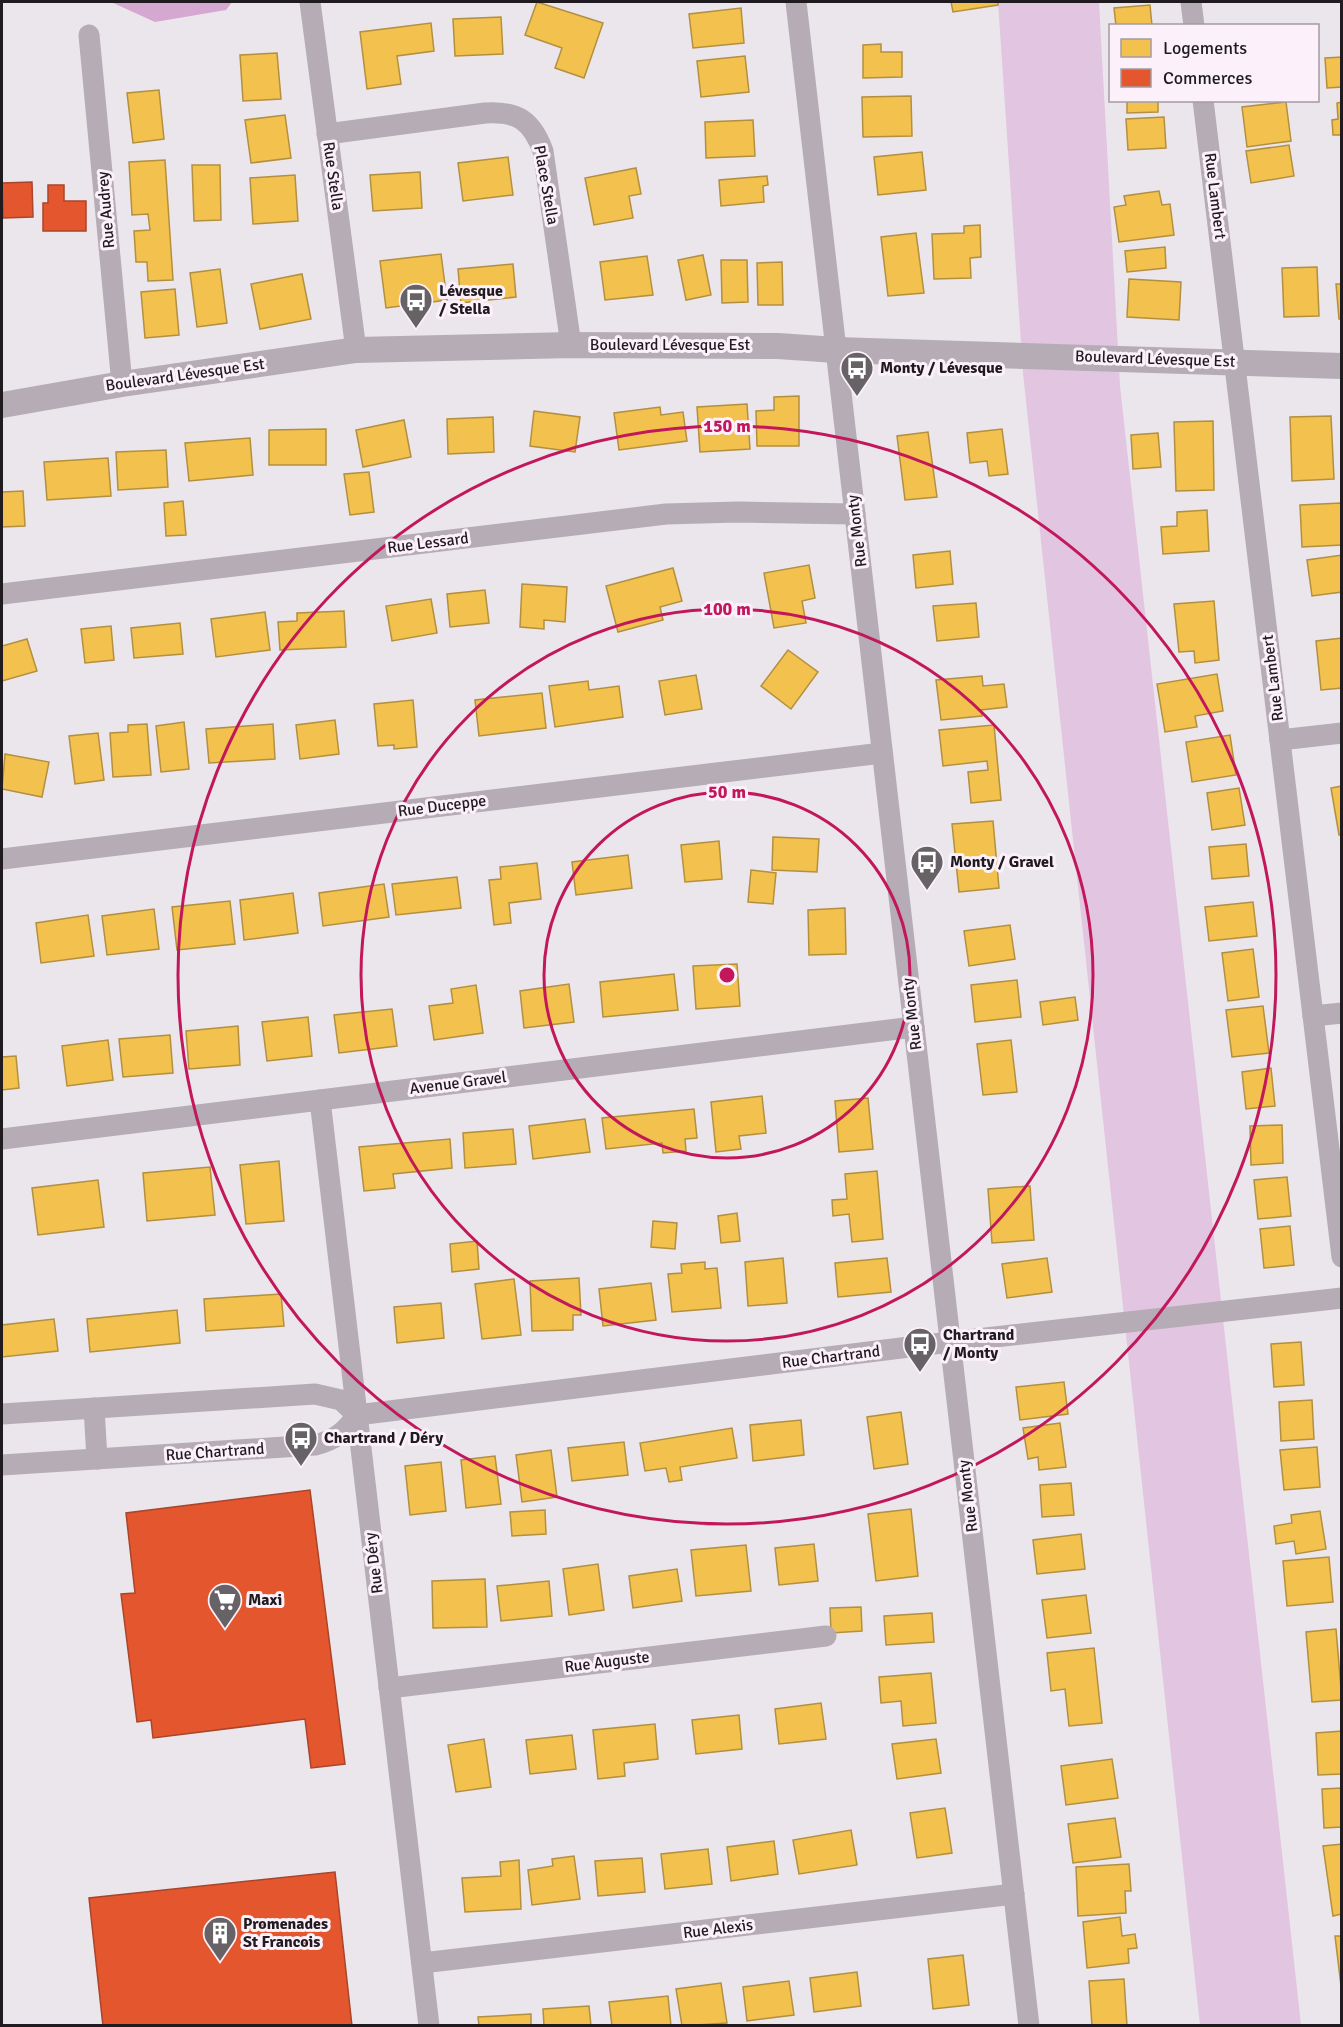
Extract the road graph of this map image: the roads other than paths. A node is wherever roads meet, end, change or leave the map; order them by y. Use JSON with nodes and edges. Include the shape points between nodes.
{"nodes":[{"id":1,"x":310,"y":2,"type":"edge"},
{"id":2,"x":796,"y":2,"type":"edge"},
{"id":3,"x":1191,"y":2,"type":"edge"},
{"id":4,"x":1194,"y":24,"type":"edge"},
{"id":5,"x":89,"y":35,"type":"dead end"},
{"id":6,"x":1203,"y":102,"type":"edge"},
{"id":7,"x":327,"y":134,"type":"junction"},
{"id":8,"x":571,"y":345,"type":"junction"},
{"id":9,"x":356,"y":350,"type":"junction"},
{"id":10,"x":836,"y":350,"type":"junction"},
{"id":11,"x":1236,"y":362,"type":"junction"},
{"id":12,"x":1341,"y":366,"type":"edge"},
{"id":13,"x":122,"y":384,"type":"junction"},
{"id":14,"x":2,"y":405,"type":"edge"},
{"id":15,"x":855,"y":514,"type":"junction"},
{"id":16,"x":2,"y":594,"type":"edge"},
{"id":17,"x":1341,"y":733,"type":"edge"},
{"id":18,"x":1280,"y":740,"type":"junction"},
{"id":19,"x":882,"y":753,"type":"junction"},
{"id":20,"x":2,"y":859,"type":"edge"},
{"id":21,"x":1341,"y":1013,"type":"edge"},
{"id":22,"x":1313,"y":1016,"type":"junction"},
{"id":23,"x":914,"y":1027,"type":"junction"},
{"id":24,"x":320,"y":1100,"type":"junction"},
{"id":25,"x":2,"y":1139,"type":"edge"},
{"id":26,"x":1341,"y":1257,"type":"edge"},
{"id":27,"x":1341,"y":1298,"type":"edge"},
{"id":28,"x":950,"y":1342,"type":"junction"},
{"id":29,"x":94,"y":1408,"type":"junction"},
{"id":30,"x":2,"y":1414,"type":"edge"},
{"id":31,"x":357,"y":1415,"type":"junction"},
{"id":32,"x":97,"y":1459,"type":"junction"},
{"id":33,"x":2,"y":1465,"type":"edge"},
{"id":34,"x":826,"y":1636,"type":"dead end"},
{"id":35,"x":389,"y":1688,"type":"junction"},
{"id":36,"x":1014,"y":1894,"type":"junction"},
{"id":37,"x":422,"y":1963,"type":"junction"},
{"id":38,"x":429,"y":2025,"type":"edge"},
{"id":39,"x":1029,"y":2025,"type":"edge"}],
"edges":[{"from":1,"to":7,"type":"street","name":"Rue Stella"},
{"from":2,"to":10,"type":"street","name":"Rue Monty"},
{"from":3,"to":4,"type":"street"},
{"from":5,"to":13,"type":"street","name":"Rue Audrey"},
{"from":6,"to":11,"type":"street","name":"Rue Lambert"},
{"from":7,"to":8,"type":"street","name":"Place Stella","via":[[485,112],[499,112],[527,122],[543,151]]},
{"from":7,"to":9,"type":"street","name":"Rue Stella"},
{"from":8,"to":9,"type":"street","name":"Boulevard Lévesque Est"},
{"from":8,"to":10,"type":"street","name":"Boulevard Lévesque Est"},
{"from":9,"to":13,"type":"street","name":"Boulevard Lévesque Est"},
{"from":10,"to":11,"type":"street","name":"Boulevard Lévesque Est"},
{"from":10,"to":15,"type":"street","name":"Rue Monty"},
{"from":11,"to":12,"type":"street","name":"Boulevard Lévesque Est"},
{"from":11,"to":18,"type":"street","name":"Rue Lambert"},
{"from":13,"to":14,"type":"street","name":"Boulevard Lévesque Est"},
{"from":15,"to":16,"type":"street","name":"Rue Lessard","via":[[666,514]]},
{"from":15,"to":19,"type":"street","name":"Rue Monty"},
{"from":17,"to":18,"type":"street"},
{"from":18,"to":22,"type":"street","name":"Rue Lambert"},
{"from":19,"to":20,"type":"street","name":"Rue Duceppe"},
{"from":19,"to":23,"type":"street","name":"Rue Monty"},
{"from":21,"to":22,"type":"street"},
{"from":22,"to":26,"type":"street","name":"Rue Lambert"},
{"from":23,"to":24,"type":"street","name":"Avenue Gravel"},
{"from":23,"to":28,"type":"street","name":"Rue Monty"},
{"from":24,"to":25,"type":"street","name":"Avenue Gravel"},
{"from":24,"to":31,"type":"street","name":"Rue Déry"},
{"from":27,"to":28,"type":"street","name":"Rue Chartrand"},
{"from":28,"to":31,"type":"street","name":"Rue Chartrand"},
{"from":28,"to":36,"type":"street","name":"Rue Monty"},
{"from":29,"to":30,"type":"street"},
{"from":29,"to":31,"type":"street","via":[[315,1394],[341,1400]]},
{"from":29,"to":32,"type":"street"},
{"from":31,"to":32,"type":"street","name":"Rue Chartrand","via":[[331,1441],[315,1445]]},
{"from":31,"to":35,"type":"street","name":"Rue Déry"},
{"from":32,"to":33,"type":"street","name":"Rue Chartrand"},
{"from":34,"to":35,"type":"street","name":"Rue Auguste"},
{"from":35,"to":37,"type":"street","name":"Rue Déry"},
{"from":36,"to":37,"type":"street","name":"Rue Alexis"},
{"from":36,"to":39,"type":"street","name":"Rue Monty"},
{"from":37,"to":38,"type":"street","name":"Rue Déry"}]}
